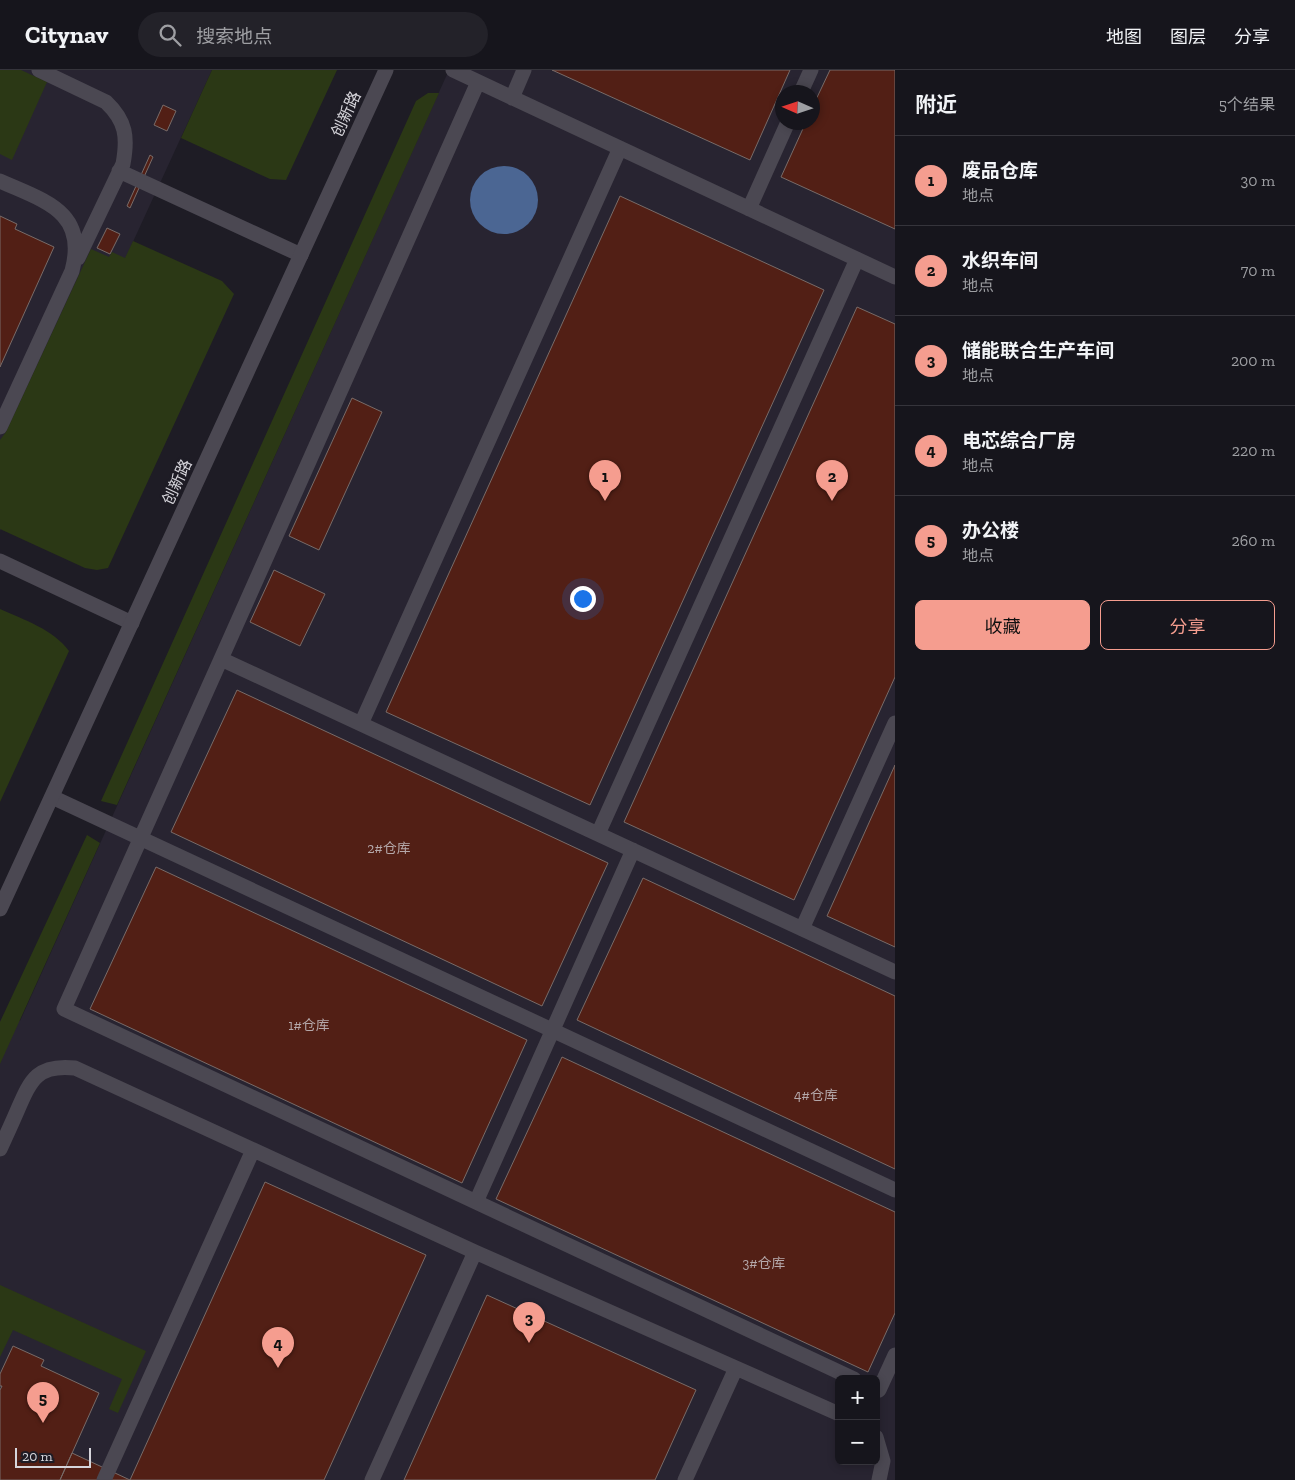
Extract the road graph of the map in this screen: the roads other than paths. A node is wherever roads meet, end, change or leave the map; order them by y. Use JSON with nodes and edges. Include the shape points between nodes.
{"nodes":[{"id":1,"x":39,"y":70,"type":"edge"},
{"id":2,"x":386,"y":70,"type":"edge"},
{"id":3,"x":453,"y":70,"type":"edge"},
{"id":4,"x":524,"y":70,"type":"edge"},
{"id":5,"x":811,"y":70,"type":"edge"},
{"id":6,"x":478,"y":82,"type":"junction"},
{"id":7,"x":804,"y":85,"type":"edge"},
{"id":8,"x":512,"y":98,"type":"junction"},
{"id":9,"x":784,"y":130,"type":"edge"},
{"id":10,"x":620,"y":148,"type":"junction"},
{"id":11,"x":119,"y":171,"type":"junction"},
{"id":12,"x":0,"y":181,"type":"edge"},
{"id":13,"x":749,"y":209,"type":"junction"},
{"id":14,"x":301,"y":255,"type":"junction"},
{"id":15,"x":857,"y":259,"type":"junction"},
{"id":16,"x":72,"y":271,"type":"junction"},
{"id":17,"x":895,"y":277,"type":"edge"},
{"id":18,"x":0,"y":428,"type":"edge"},
{"id":19,"x":0,"y":561,"type":"edge"},
{"id":20,"x":132,"y":623,"type":"junction"},
{"id":21,"x":220,"y":659,"type":"junction"},
{"id":22,"x":895,"y":723,"type":"edge"},
{"id":23,"x":361,"y":724,"type":"junction"},
{"id":24,"x":52,"y":797,"type":"junction"},
{"id":25,"x":598,"y":834,"type":"junction"},
{"id":26,"x":141,"y":838,"type":"junction"},
{"id":27,"x":633,"y":850,"type":"junction"},
{"id":28,"x":0,"y":909,"type":"edge"},
{"id":29,"x":802,"y":929,"type":"junction"},
{"id":30,"x":895,"y":972,"type":"edge"},
{"id":31,"x":553,"y":1030,"type":"junction"},
{"id":32,"x":0,"y":1149,"type":"edge"},
{"id":33,"x":253,"y":1150,"type":"junction"},
{"id":34,"x":895,"y":1190,"type":"edge"},
{"id":35,"x":476,"y":1202,"type":"junction"},
{"id":36,"x":475,"y":1252,"type":"junction"},
{"id":37,"x":895,"y":1356,"type":"edge"},
{"id":38,"x":736,"y":1368,"type":"junction"},
{"id":39,"x":845,"y":1375,"type":"edge"},
{"id":40,"x":880,"y":1388,"type":"edge"},
{"id":41,"x":835,"y":1412,"type":"edge"},
{"id":42,"x":880,"y":1450,"type":"edge"},
{"id":43,"x":104,"y":1480,"type":"edge"},
{"id":44,"x":372,"y":1480,"type":"edge"},
{"id":45,"x":685,"y":1480,"type":"edge"},
{"id":46,"x":879,"y":1480,"type":"edge"}],
"edges":[{"from":1,"to":11,"type":"main road","via":[[96,96],[114,110],[125,132],[126,148]]},
{"from":2,"to":14,"type":"main road","name":"创新路"},
{"from":3,"to":6,"type":"main road"},
{"from":4,"to":8,"type":"main road"},
{"from":5,"to":7,"type":"main road"},
{"from":6,"to":8,"type":"main road"},
{"from":6,"to":21,"type":"main road"},
{"from":8,"to":10,"type":"main road"},
{"from":9,"to":13,"type":"main road"},
{"from":10,"to":13,"type":"main road"},
{"from":10,"to":23,"type":"main road"},
{"from":11,"to":14,"type":"main road"},
{"from":11,"to":16,"type":"main road"},
{"from":12,"to":16,"type":"main road","via":[[52,205],[66,218],[75,234],[77,246]]},
{"from":13,"to":15,"type":"main road"},
{"from":14,"to":20,"type":"main road","name":"创新路"},
{"from":15,"to":17,"type":"main road"},
{"from":15,"to":25,"type":"main road"},
{"from":16,"to":18,"type":"main road"},
{"from":19,"to":20,"type":"main road"},
{"from":20,"to":24,"type":"main road","name":"创新路"},
{"from":21,"to":23,"type":"main road"},
{"from":21,"to":26,"type":"main road"},
{"from":22,"to":29,"type":"main road"},
{"from":23,"to":25,"type":"main road"},
{"from":24,"to":26,"type":"main road"},
{"from":24,"to":28,"type":"main road","name":"创新路"},
{"from":25,"to":27,"type":"main road"},
{"from":26,"to":31,"type":"main road"},
{"from":26,"to":35,"type":"main road","via":[[64,1009]]},
{"from":27,"to":29,"type":"main road"},
{"from":27,"to":31,"type":"main road"},
{"from":29,"to":30,"type":"main road"},
{"from":31,"to":34,"type":"main road"},
{"from":31,"to":35,"type":"main road"},
{"from":32,"to":33,"type":"main road","via":[[29,1084],[38,1075],[62,1066],[75,1068]]},
{"from":33,"to":36,"type":"main road"},
{"from":33,"to":43,"type":"main road"},
{"from":35,"to":39,"type":"main road"},
{"from":36,"to":38,"type":"main road"},
{"from":36,"to":44,"type":"main road"},
{"from":37,"to":40,"type":"main road"},
{"from":38,"to":41,"type":"main road"},
{"from":38,"to":45,"type":"main road"},
{"from":42,"to":46,"type":"main road","via":[[883,1460]]}]}
